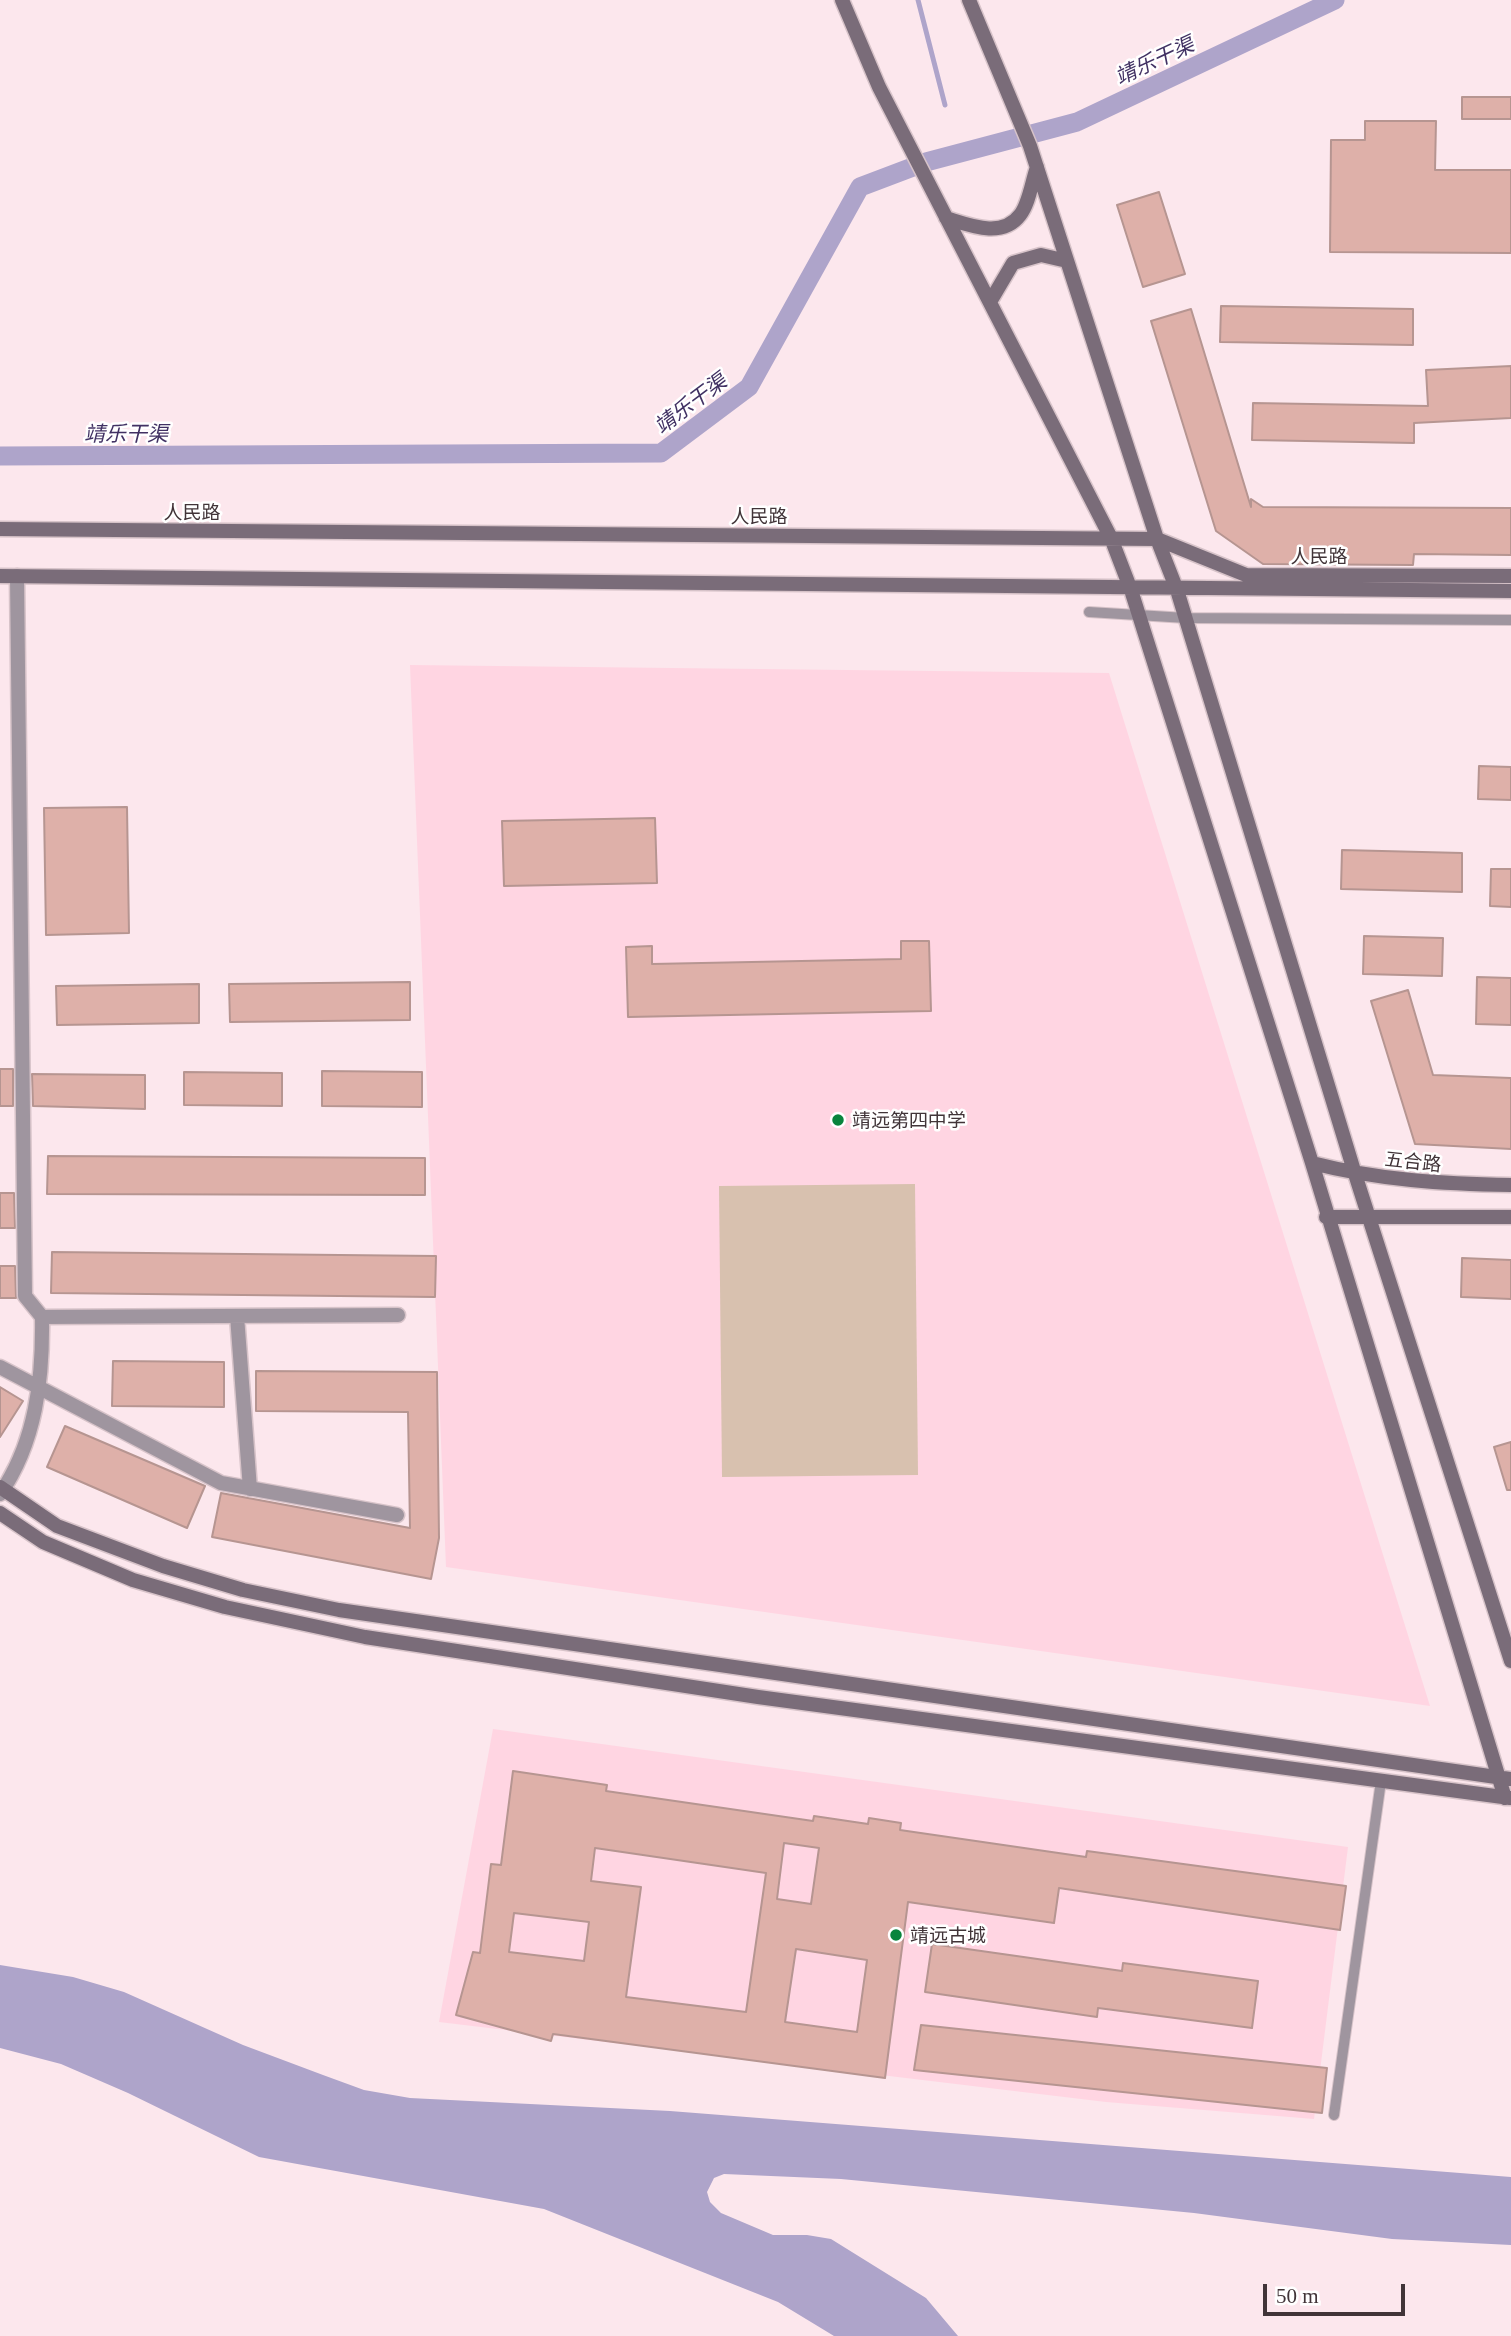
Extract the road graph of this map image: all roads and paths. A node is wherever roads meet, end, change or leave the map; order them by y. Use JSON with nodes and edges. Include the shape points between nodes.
{"nodes":[{"id":1,"x":842,"y":0,"type":"edge"},
{"id":2,"x":969,"y":0,"type":"edge"},
{"id":3,"x":1037,"y":167,"type":"junction"},
{"id":4,"x":946,"y":218,"type":"junction"},
{"id":5,"x":1067,"y":261,"type":"junction"},
{"id":6,"x":990,"y":302,"type":"junction"},
{"id":7,"x":0,"y":529,"type":"edge"},
{"id":8,"x":1111,"y":538,"type":"junction"},
{"id":9,"x":1157,"y":539,"type":"junction"},
{"id":10,"x":0,"y":576,"type":"edge"},
{"id":11,"x":17,"y":576,"type":"junction"},
{"id":12,"x":1511,"y":576,"type":"edge"},
{"id":13,"x":1131,"y":590,"type":"junction"},
{"id":14,"x":1177,"y":590,"type":"junction"},
{"id":15,"x":1511,"y":591,"type":"edge"},
{"id":16,"x":1089,"y":612,"type":"dead end"},
{"id":17,"x":1140,"y":615,"type":"junction"},
{"id":18,"x":1186,"y":618,"type":"junction"},
{"id":19,"x":1511,"y":620,"type":"edge"},
{"id":20,"x":1312,"y":1163,"type":"junction"},
{"id":21,"x":1355,"y":1174,"type":"junction"},
{"id":22,"x":1511,"y":1185,"type":"edge"},
{"id":23,"x":1370,"y":1216,"type":"junction"},
{"id":24,"x":1326,"y":1217,"type":"junction"},
{"id":25,"x":1511,"y":1217,"type":"edge"},
{"id":26,"x":398,"y":1315,"type":"dead end"},
{"id":27,"x":237,"y":1316,"type":"junction"},
{"id":28,"x":42,"y":1317,"type":"junction"},
{"id":29,"x":0,"y":1367,"type":"edge"},
{"id":30,"x":37,"y":1389,"type":"junction"},
{"id":31,"x":250,"y":1489,"type":"junction"},
{"id":32,"x":1,"y":1490,"type":"edge"},
{"id":33,"x":0,"y":1513,"type":"edge"},
{"id":34,"x":397,"y":1515,"type":"dead end"},
{"id":35,"x":1511,"y":1661,"type":"edge"},
{"id":36,"x":1506,"y":1778,"type":"edge"},
{"id":37,"x":1381,"y":1781,"type":"junction"},
{"id":38,"x":1508,"y":1798,"type":"edge"},
{"id":39,"x":1334,"y":2115,"type":"dead end"}],
"edges":[{"from":1,"to":4,"type":"main road","via":[[878,88]]},
{"from":2,"to":3,"type":"main road"},
{"from":3,"to":4,"type":"main road","via":[[1020,216],[998,229]]},
{"from":3,"to":5,"type":"main road"},
{"from":4,"to":6,"type":"main road"},
{"from":5,"to":6,"type":"main road","via":[[1041,255],[1013,262]]},
{"from":5,"to":9,"type":"main road"},
{"from":6,"to":8,"type":"main road"},
{"from":7,"to":8,"type":"main road","name":"人民路"},
{"from":8,"to":9,"type":"main road","name":"人民路"},
{"from":8,"to":13,"type":"main road"},
{"from":9,"to":12,"type":"main road","name":"人民路","via":[[1246,575]]},
{"from":9,"to":14,"type":"main road"},
{"from":10,"to":11,"type":"main road","name":"人民路"},
{"from":11,"to":13,"type":"main road","name":"人民路"},
{"from":11,"to":28,"type":"street","via":[[25,1296]]},
{"from":13,"to":14,"type":"main road","name":"人民路"},
{"from":13,"to":17,"type":"main road"},
{"from":14,"to":15,"type":"main road","name":"人民路"},
{"from":14,"to":18,"type":"main road"},
{"from":16,"to":17,"type":"lane"},
{"from":17,"to":18,"type":"lane"},
{"from":17,"to":20,"type":"main road"},
{"from":18,"to":19,"type":"lane"},
{"from":18,"to":21,"type":"main road"},
{"from":20,"to":21,"type":"main road","name":"五合路"},
{"from":20,"to":24,"type":"main road"},
{"from":21,"to":22,"type":"main road","name":"五合路","via":[[1440,1184]]},
{"from":21,"to":23,"type":"main road"},
{"from":23,"to":24,"type":"main road"},
{"from":23,"to":25,"type":"main road"},
{"from":23,"to":35,"type":"main road"},
{"from":24,"to":36,"type":"main road"},
{"from":26,"to":27,"type":"street"},
{"from":27,"to":28,"type":"street"},
{"from":27,"to":31,"type":"street"},
{"from":28,"to":30,"type":"street"},
{"from":29,"to":30,"type":"street"},
{"from":30,"to":31,"type":"street","via":[[221,1483]]},
{"from":30,"to":32,"type":"street","via":[[24,1450]]},
{"from":31,"to":34,"type":"street"},
{"from":32,"to":36,"type":"main road","via":[[57,1526],[163,1566],[243,1590],[340,1610]]},
{"from":33,"to":37,"type":"main road","via":[[43,1542],[134,1580],[225,1607],[365,1637],[758,1697]]},
{"from":36,"to":38,"type":"main road"},
{"from":37,"to":38,"type":"main road"},
{"from":37,"to":39,"type":"lane"}]}
